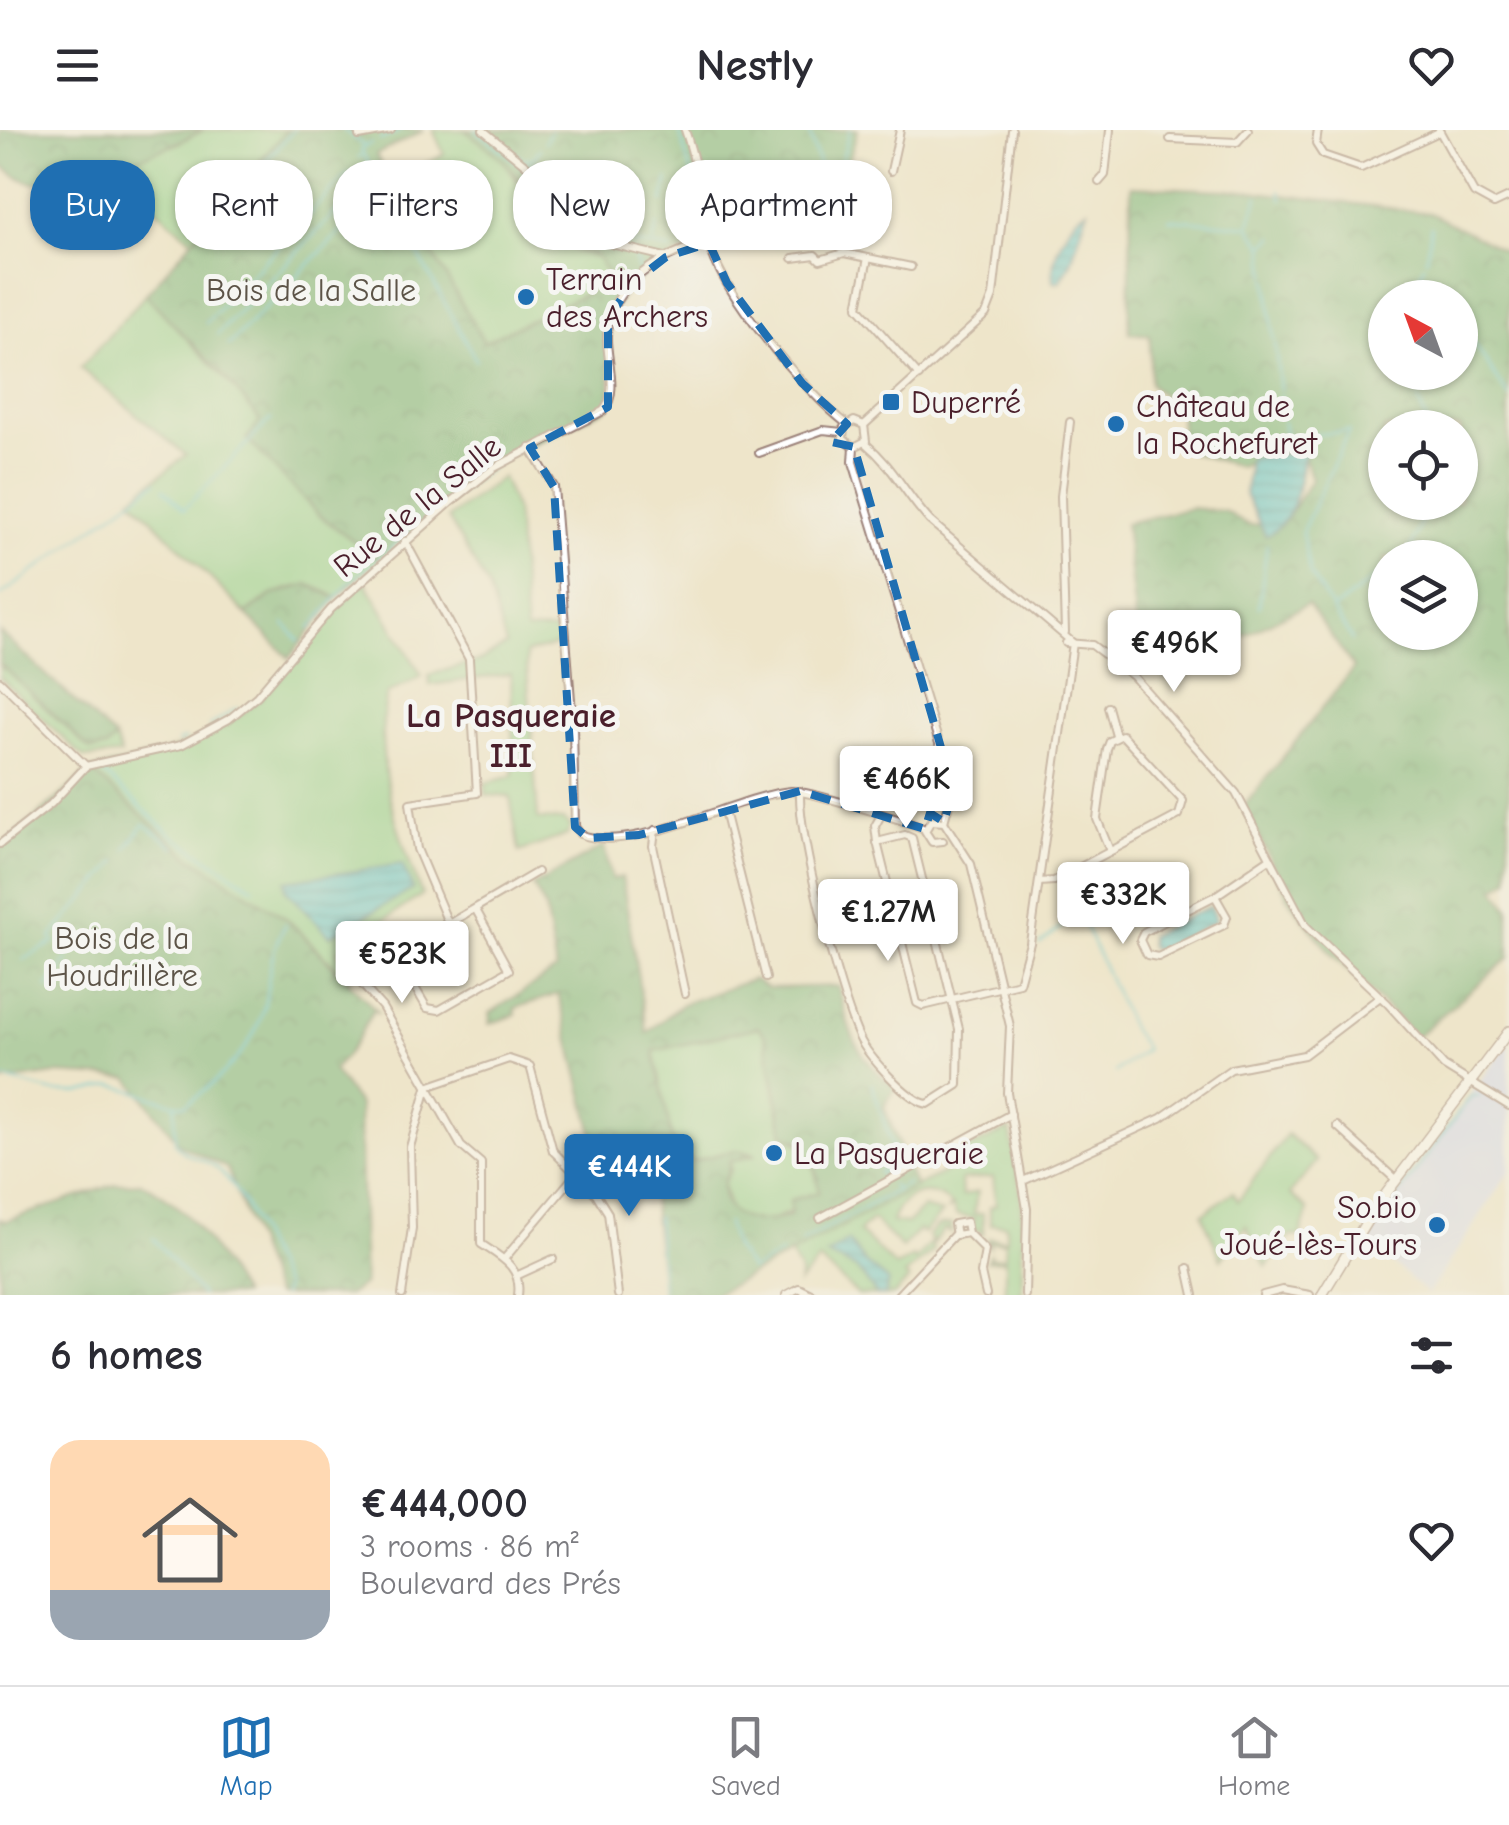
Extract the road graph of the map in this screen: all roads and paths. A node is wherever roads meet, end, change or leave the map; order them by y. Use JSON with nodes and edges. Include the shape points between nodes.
{"nodes":[{"id":1,"x":391,"y":130,"type":"edge"},
{"id":2,"x":483,"y":130,"type":"edge"},
{"id":3,"x":684,"y":130,"type":"edge"},
{"id":4,"x":900,"y":130,"type":"edge"},
{"id":5,"x":1012,"y":130,"type":"edge"},
{"id":6,"x":1110,"y":130,"type":"edge"},
{"id":7,"x":1248,"y":130,"type":"edge"},
{"id":8,"x":1318,"y":130,"type":"edge"},
{"id":9,"x":1439,"y":131,"type":"edge"},
{"id":10,"x":359,"y":136,"type":"dead end"},
{"id":11,"x":1170,"y":138,"type":"dead end"},
{"id":12,"x":691,"y":160,"type":"edge"},
{"id":13,"x":892,"y":166,"type":"edge"},
{"id":14,"x":1099,"y":182,"type":"dead end"},
{"id":15,"x":1509,"y":197,"type":"edge"},
{"id":16,"x":689,"y":250,"type":"edge"},
{"id":17,"x":712,"y":250,"type":"edge"},
{"id":18,"x":666,"y":257,"type":"junction"},
{"id":19,"x":793,"y":258,"type":"dead end"},
{"id":20,"x":868,"y":258,"type":"junction"},
{"id":21,"x":911,"y":266,"type":"dead end"},
{"id":22,"x":919,"y":376,"type":"junction"},
{"id":23,"x":1070,"y":422,"type":"dead end"},
{"id":24,"x":864,"y":425,"type":"junction"},
{"id":25,"x":844,"y":428,"type":"junction"},
{"id":26,"x":865,"y":443,"type":"junction"},
{"id":27,"x":530,"y":448,"type":"junction"},
{"id":28,"x":854,"y":448,"type":"junction"},
{"id":29,"x":759,"y":453,"type":"dead end"},
{"id":30,"x":406,"y":541,"type":"junction"},
{"id":31,"x":1063,"y":617,"type":"junction"},
{"id":32,"x":1056,"y":628,"type":"junction"},
{"id":33,"x":1066,"y":632,"type":"junction"},
{"id":34,"x":1069,"y":642,"type":"junction"},
{"id":35,"x":0,"y":681,"type":"edge"},
{"id":36,"x":1108,"y":707,"type":"dead end"},
{"id":37,"x":1116,"y":736,"type":"junction"},
{"id":38,"x":86,"y":766,"type":"junction"},
{"id":39,"x":800,"y":791,"type":"junction"},
{"id":40,"x":724,"y":811,"type":"junction"},
{"id":41,"x":880,"y":817,"type":"junction"},
{"id":42,"x":944,"y":822,"type":"junction"},
{"id":43,"x":925,"y":829,"type":"junction"},
{"id":44,"x":655,"y":830,"type":"junction"},
{"id":45,"x":948,"y":831,"type":"junction"},
{"id":46,"x":644,"y":834,"type":"junction"},
{"id":47,"x":944,"y":840,"type":"junction"},
{"id":48,"x":877,"y":842,"type":"junction"},
{"id":49,"x":0,"y":844,"type":"edge"},
{"id":50,"x":654,"y":846,"type":"junction"},
{"id":51,"x":1110,"y":851,"type":"junction"},
{"id":52,"x":968,"y":858,"type":"junction"},
{"id":53,"x":1268,"y":860,"type":"junction"},
{"id":54,"x":537,"y":872,"type":"dead end"},
{"id":55,"x":1039,"y":882,"type":"junction"},
{"id":56,"x":1215,"y":896,"type":"junction"},
{"id":57,"x":476,"y":910,"type":"junction"},
{"id":58,"x":449,"y":925,"type":"junction"},
{"id":59,"x":396,"y":955,"type":"junction"},
{"id":60,"x":766,"y":978,"type":"dead end"},
{"id":61,"x":1001,"y":988,"type":"junction"},
{"id":62,"x":685,"y":994,"type":"dead end"},
{"id":63,"x":1380,"y":997,"type":"junction"},
{"id":64,"x":952,"y":1000,"type":"junction"},
{"id":65,"x":1509,"y":1031,"type":"edge"},
{"id":66,"x":1470,"y":1082,"type":"junction"},
{"id":67,"x":427,"y":1087,"type":"junction"},
{"id":68,"x":1509,"y":1106,"type":"edge"},
{"id":69,"x":1011,"y":1114,"type":"junction"},
{"id":70,"x":1337,"y":1126,"type":"dead end"},
{"id":71,"x":574,"y":1175,"type":"junction"},
{"id":72,"x":1023,"y":1180,"type":"junction"},
{"id":73,"x":1396,"y":1180,"type":"junction"},
{"id":74,"x":820,"y":1218,"type":"dead end"},
{"id":75,"x":968,"y":1233,"type":"junction"},
{"id":76,"x":955,"y":1234,"type":"junction"},
{"id":77,"x":504,"y":1258,"type":"junction"},
{"id":78,"x":554,"y":1259,"type":"dead end"},
{"id":79,"x":1188,"y":1268,"type":"dead end"},
{"id":80,"x":516,"y":1276,"type":"junction"},
{"id":81,"x":904,"y":1293,"type":"edge"},
{"id":82,"x":402,"y":1295,"type":"edge"},
{"id":83,"x":518,"y":1295,"type":"edge"},
{"id":84,"x":618,"y":1295,"type":"edge"},
{"id":85,"x":786,"y":1295,"type":"edge"},
{"id":86,"x":812,"y":1295,"type":"edge"},
{"id":87,"x":986,"y":1295,"type":"edge"},
{"id":88,"x":1026,"y":1295,"type":"edge"},
{"id":89,"x":1194,"y":1295,"type":"edge"},
{"id":90,"x":1264,"y":1295,"type":"edge"},
{"id":91,"x":1310,"y":1295,"type":"edge"},
{"id":92,"x":1322,"y":1295,"type":"edge"}],
"edges":[{"from":1,"to":10,"type":"street"},
{"from":2,"to":18,"type":"street","via":[[532,172],[564,230]]},
{"from":3,"to":12,"type":"street"},
{"from":4,"to":13,"type":"street"},
{"from":5,"to":22,"type":"street","via":[[990,304]]},
{"from":6,"to":14,"type":"street"},
{"from":7,"to":11,"type":"street","via":[[1237,142]]},
{"from":8,"to":9,"type":"street","via":[[1320,152],[1362,168]]},
{"from":9,"to":15,"type":"street","via":[[1474,194],[1494,204]]},
{"from":16,"to":18,"type":"street","name":"Rue de la Salle"},
{"from":17,"to":25,"type":"street","via":[[736,296]]},
{"from":18,"to":27,"type":"street","name":"Rue de la Salle","via":[[630,286],[608,320],[608,407]]},
{"from":19,"to":20,"type":"street"},
{"from":20,"to":21,"type":"street"},
{"from":20,"to":22,"type":"street","via":[[858,308]]},
{"from":22,"to":24,"type":"street"},
{"from":23,"to":31,"type":"street","via":[[1061,496]]},
{"from":24,"to":25,"type":"street","via":[[856,421]]},
{"from":24,"to":26,"type":"street"},
{"from":25,"to":28,"type":"street","via":[[845,443]]},
{"from":25,"to":29,"type":"street"},
{"from":26,"to":28,"type":"street"},
{"from":26,"to":32,"type":"street","via":[[895,470],[930,521]]},
{"from":27,"to":30,"type":"street","name":"Rue de la Salle","via":[[494,468]]},
{"from":27,"to":46,"type":"street","via":[[554,487],[575,827],[588,838]]},
{"from":28,"to":42,"type":"street","via":[[883,568],[953,789]]},
{"from":30,"to":38,"type":"street","name":"Rue de la Salle","via":[[331,608],[257,696],[229,718],[181,745]]},
{"from":30,"to":58,"type":"street","via":[[470,659],[477,793],[410,803],[417,849]]},
{"from":31,"to":32,"type":"street"},
{"from":31,"to":33,"type":"street"},
{"from":32,"to":33,"type":"street"},
{"from":32,"to":34,"type":"street"},
{"from":33,"to":34,"type":"street"},
{"from":34,"to":53,"type":"street","via":[[1103,651],[1132,676],[1236,794]]},
{"from":34,"to":55,"type":"street"},
{"from":35,"to":38,"type":"street"},
{"from":36,"to":37,"type":"street"},
{"from":37,"to":51,"type":"street","via":[[1107,749],[1097,819]]},
{"from":37,"to":51,"type":"street","via":[[1128,739],[1183,801],[1178,815]]},
{"from":38,"to":49,"type":"street"},
{"from":39,"to":40,"type":"street"},
{"from":39,"to":41,"type":"street"},
{"from":39,"to":64,"type":"street","via":[[851,1018],[871,1058],[926,1104],[958,1086]]},
{"from":40,"to":44,"type":"street"},
{"from":40,"to":60,"type":"street"},
{"from":41,"to":43,"type":"street"},
{"from":41,"to":48,"type":"street"},
{"from":42,"to":43,"type":"street","via":[[933,820]]},
{"from":42,"to":45,"type":"street"},
{"from":43,"to":47,"type":"street","via":[[932,842]]},
{"from":44,"to":46,"type":"street"},
{"from":44,"to":50,"type":"street"},
{"from":45,"to":47,"type":"street"},
{"from":45,"to":52,"type":"street"},
{"from":46,"to":50,"type":"street"},
{"from":47,"to":52,"type":"street"},
{"from":48,"to":64,"type":"street","via":[[917,1003]]},
{"from":48,"to":64,"type":"street","via":[[912,838]]},
{"from":50,"to":62,"type":"street"},
{"from":51,"to":55,"type":"street","via":[[1054,882]]},
{"from":52,"to":61,"type":"street"},
{"from":53,"to":56,"type":"street"},
{"from":53,"to":63,"type":"street","via":[[1306,926]]},
{"from":54,"to":57,"type":"street"},
{"from":55,"to":61,"type":"street","via":[[1024,975]]},
{"from":56,"to":56,"type":"street","via":[[1144,932],[1140,940],[1147,955],[1158,957],[1224,925],[1227,917]]},
{"from":57,"to":58,"type":"street"},
{"from":57,"to":59,"type":"street","via":[[509,970],[430,1010]]},
{"from":58,"to":59,"type":"street"},
{"from":59,"to":67,"type":"street","via":[[356,978],[382,1006]]},
{"from":61,"to":64,"type":"street"},
{"from":61,"to":69,"type":"street","via":[[1010,1026]]},
{"from":63,"to":66,"type":"street","via":[[1432,1055]]},
{"from":63,"to":72,"type":"street","via":[[1304,1055],[1231,1069],[1162,1118]]},
{"from":65,"to":66,"type":"main road"},
{"from":66,"to":68,"type":"street"},
{"from":66,"to":73,"type":"main road"},
{"from":67,"to":71,"type":"street","via":[[509,1060],[527,1064],[553,1151]]},
{"from":67,"to":77,"type":"street","via":[[461,1146],[481,1163],[481,1244]]},
{"from":67,"to":82,"type":"street","via":[[410,1147],[412,1228]]},
{"from":69,"to":72,"type":"street"},
{"from":69,"to":74,"type":"street"},
{"from":70,"to":73,"type":"street"},
{"from":71,"to":77,"type":"street"},
{"from":71,"to":84,"type":"street","via":[[608,1212]]},
{"from":72,"to":88,"type":"street"},
{"from":73,"to":92,"type":"main road"},
{"from":75,"to":76,"type":"street"},
{"from":75,"to":76,"type":"street","via":[[961,1220]]},
{"from":75,"to":87,"type":"street","via":[[986,1252],[980,1273]]},
{"from":76,"to":81,"type":"street"},
{"from":77,"to":80,"type":"street"},
{"from":78,"to":80,"type":"street"},
{"from":79,"to":89,"type":"street"},
{"from":80,"to":83,"type":"street"},
{"from":85,"to":86,"type":"street","via":[[799,1288]]},
{"from":90,"to":91,"type":"street"}]}
